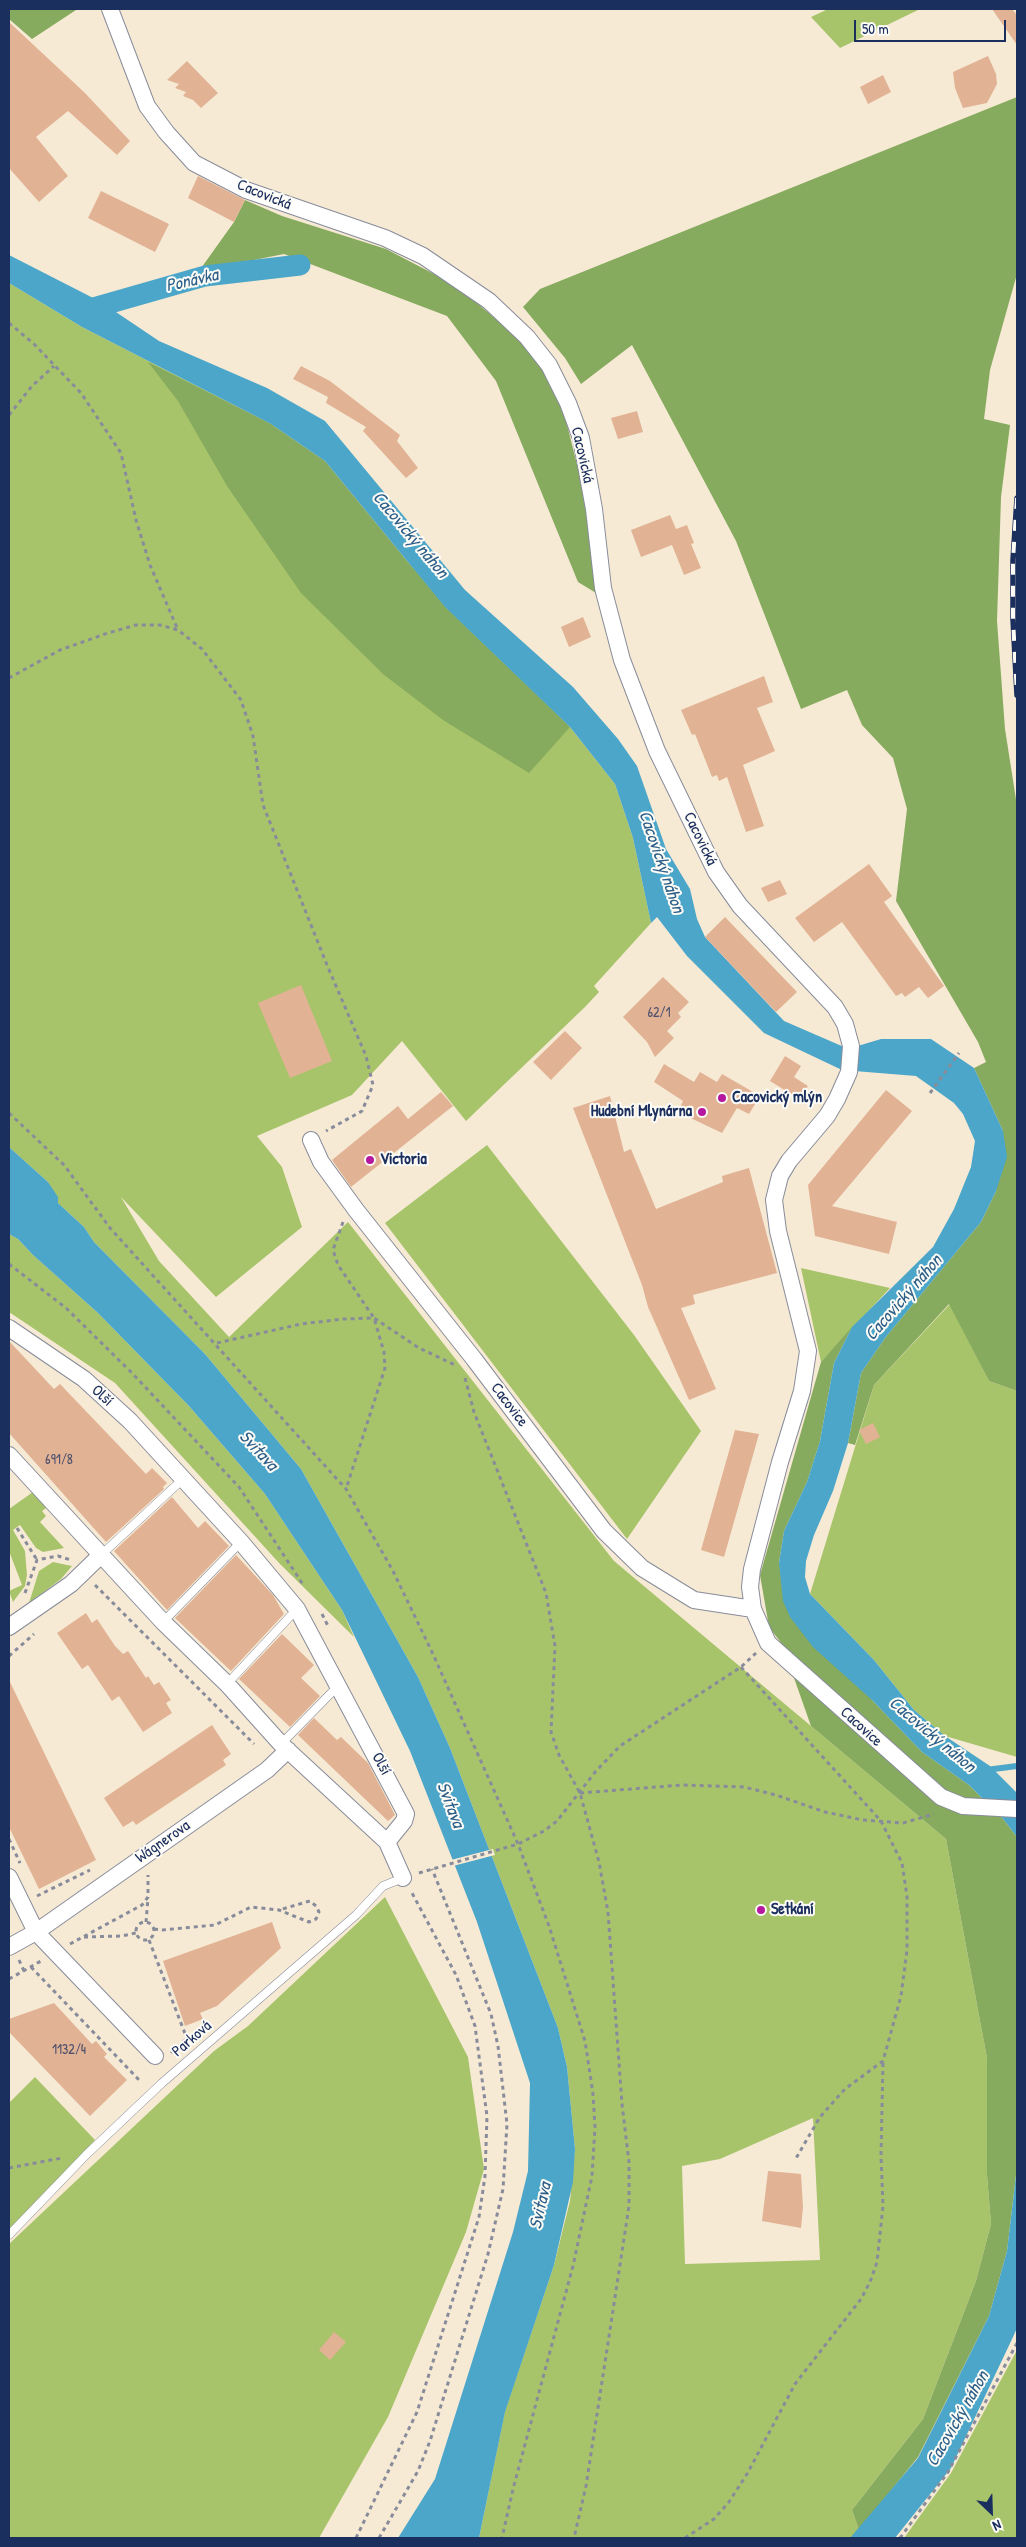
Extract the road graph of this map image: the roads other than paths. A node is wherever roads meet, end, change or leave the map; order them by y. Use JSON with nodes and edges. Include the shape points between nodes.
{"nodes":[{"id":1,"x":110,"y":9,"type":"edge"},
{"id":2,"x":849,"y":1072,"type":"joint"},
{"id":3,"x":311,"y":1140,"type":"road end"},
{"id":4,"x":9,"y":1328,"type":"edge"},
{"id":5,"x":9,"y":1455,"type":"edge"},
{"id":6,"x":183,"y":1479,"type":"junction"},
{"id":7,"x":240,"y":1542,"type":"junction"},
{"id":8,"x":102,"y":1554,"type":"junction"},
{"id":9,"x":297,"y":1609,"type":"junction"},
{"id":10,"x":753,"y":1609,"type":"junction"},
{"id":11,"x":163,"y":1622,"type":"junction"},
{"id":12,"x":9,"y":1627,"type":"edge"},
{"id":13,"x":227,"y":1684,"type":"junction"},
{"id":14,"x":338,"y":1686,"type":"junction"},
{"id":15,"x":285,"y":1747,"type":"junction"},
{"id":16,"x":1017,"y":1809,"type":"edge"},
{"id":17,"x":387,"y":1842,"type":"junction"},
{"id":18,"x":9,"y":1877,"type":"edge"},
{"id":19,"x":404,"y":1878,"type":"joint"},
{"id":20,"x":36,"y":1932,"type":"junction"},
{"id":21,"x":9,"y":1947,"type":"edge"},
{"id":22,"x":155,"y":2056,"type":"dead end"},
{"id":23,"x":9,"y":2234,"type":"edge"}],
"edges":[{"from":1,"to":2,"type":"street","name":"Cacovická","via":[[147,106],[194,163],[246,190],[385,238],[423,256],[489,301],[549,365],[581,438],[594,509],[603,588],[622,660],[658,750],[716,872],[740,906],[835,1007],[845,1024],[850,1046]]},
{"from":2,"to":10,"type":"street","name":"Cacovice","via":[[827,1116],[780,1176],[774,1200],[778,1231],[808,1351],[802,1391],[752,1569]]},
{"from":3,"to":10,"type":"street","name":"Cacovice","via":[[321,1162],[468,1365],[604,1531],[642,1568],[694,1600]]},
{"from":4,"to":6,"type":"street","name":"Olší","via":[[84,1379],[130,1421]]},
{"from":5,"to":8,"type":"street"},
{"from":6,"to":7,"type":"street","name":"Olší"},
{"from":6,"to":8,"type":"lane"},
{"from":7,"to":9,"type":"street","name":"Olší"},
{"from":7,"to":11,"type":"lane"},
{"from":8,"to":11,"type":"street"},
{"from":8,"to":12,"type":"street","via":[[72,1584]]},
{"from":9,"to":13,"type":"lane"},
{"from":9,"to":14,"type":"street","name":"Olší"},
{"from":10,"to":16,"type":"street","name":"Cacovice","via":[[768,1643],[934,1792],[963,1806]]},
{"from":11,"to":13,"type":"street"},
{"from":13,"to":15,"type":"street"},
{"from":14,"to":15,"type":"lane"},
{"from":14,"to":17,"type":"street","name":"Olší","via":[[406,1814]]},
{"from":15,"to":17,"type":"street"},
{"from":15,"to":20,"type":"street","name":"Wágnerova","via":[[267,1770]]},
{"from":17,"to":19,"type":"street"},
{"from":18,"to":20,"type":"street"},
{"from":19,"to":23,"type":"lane","name":"Parková","via":[[383,1886],[356,1915],[193,2056],[87,2154]]},
{"from":20,"to":21,"type":"street","name":"Wágnerova"},
{"from":20,"to":22,"type":"street"}]}
